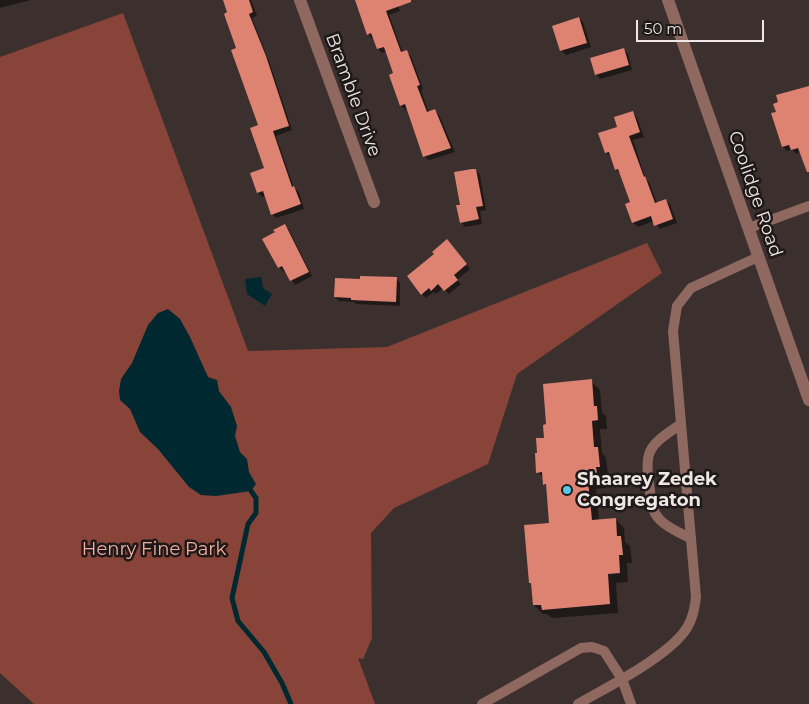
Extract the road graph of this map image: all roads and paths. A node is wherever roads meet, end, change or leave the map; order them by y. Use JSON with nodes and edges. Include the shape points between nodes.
{"nodes":[{"id":1,"x":300,"y":0,"type":"edge"},
{"id":2,"x":668,"y":0,"type":"edge"},
{"id":3,"x":374,"y":202,"type":"dead end"},
{"id":4,"x":809,"y":206,"type":"edge"},
{"id":5,"x":749,"y":228,"type":"junction"},
{"id":6,"x":758,"y":257,"type":"junction"},
{"id":7,"x":809,"y":400,"type":"edge"},
{"id":8,"x":681,"y":424,"type":"junction"},
{"id":9,"x":690,"y":538,"type":"junction"},
{"id":10,"x":622,"y":679,"type":"junction"},
{"id":11,"x":482,"y":704,"type":"edge"},
{"id":12,"x":578,"y":704,"type":"edge"},
{"id":13,"x":631,"y":704,"type":"edge"}],
"edges":[{"from":1,"to":3,"type":"street","name":"Bramble Drive"},
{"from":2,"to":5,"type":"street","name":"Coolidge Road"},
{"from":4,"to":5,"type":"lane"},
{"from":5,"to":6,"type":"street","name":"Coolidge Road"},
{"from":6,"to":7,"type":"street","name":"Coolidge Road"},
{"from":6,"to":8,"type":"lane","via":[[690,288],[677,306],[673,330]]},
{"from":8,"to":9,"type":"lane"},
{"from":8,"to":9,"type":"lane","via":[[657,440],[649,452],[646,467],[652,509],[667,526]]},
{"from":9,"to":10,"type":"lane","via":[[696,597],[688,627],[675,644]]},
{"from":10,"to":11,"type":"lane","via":[[604,652],[592,647],[581,648]]},
{"from":10,"to":12,"type":"lane"},
{"from":10,"to":13,"type":"lane"}]}
